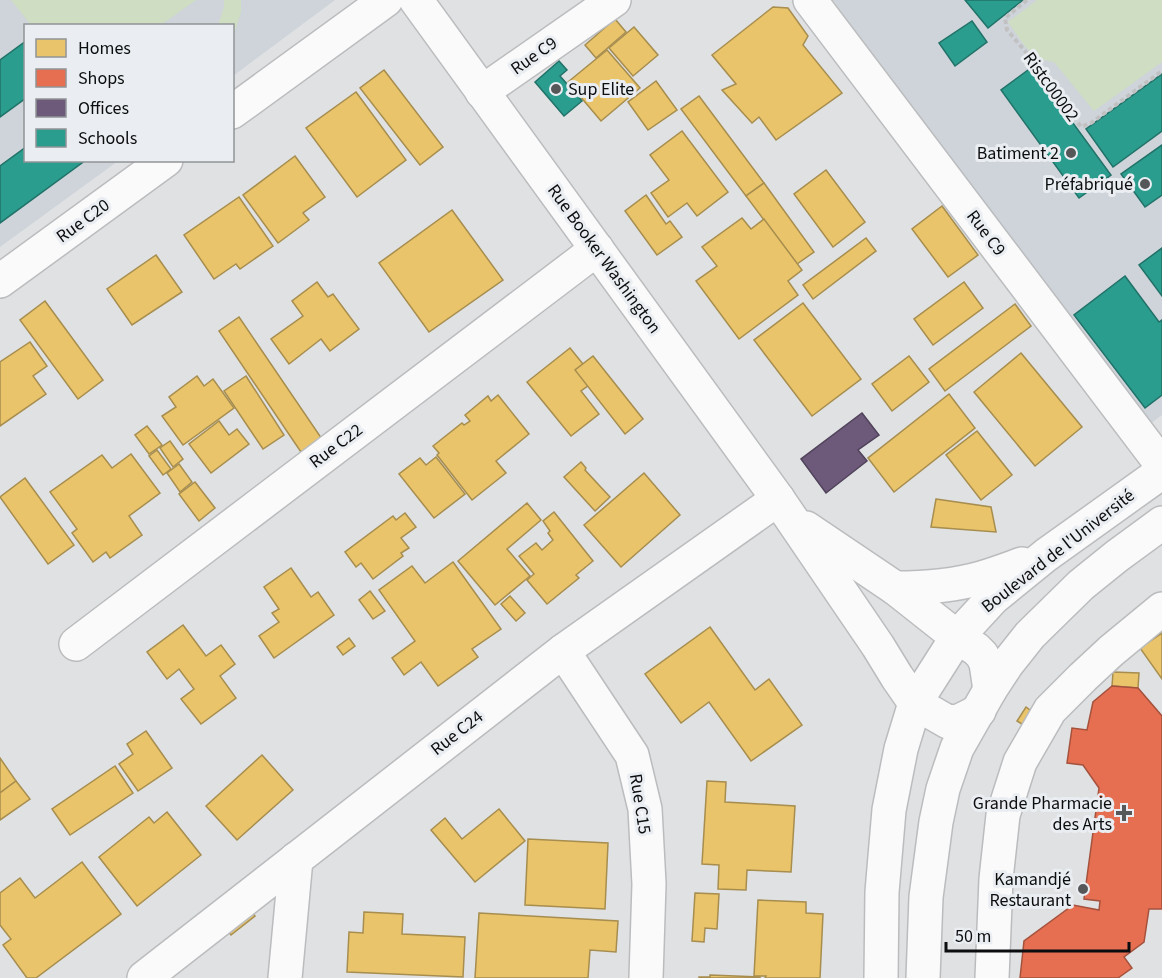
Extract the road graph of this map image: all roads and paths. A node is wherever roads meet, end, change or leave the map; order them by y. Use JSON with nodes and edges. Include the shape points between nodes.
{"nodes":[{"id":1,"x":386,"y":0,"type":"edge"},
{"id":2,"x":416,"y":0,"type":"edge"},
{"id":3,"x":614,"y":0,"type":"edge"},
{"id":4,"x":810,"y":0,"type":"edge"},
{"id":5,"x":1027,"y":0,"type":"edge"},
{"id":6,"x":1162,"y":71,"type":"edge"},
{"id":7,"x":482,"y":92,"type":"junction"},
{"id":8,"x":234,"y":111,"type":"edge"},
{"id":9,"x":163,"y":162,"type":"edge"},
{"id":10,"x":597,"y":249,"type":"junction"},
{"id":11,"x":0,"y":281,"type":"edge"},
{"id":12,"x":1162,"y":465,"type":"edge"},
{"id":13,"x":1162,"y":472,"type":"edge"},
{"id":14,"x":785,"y":509,"type":"junction"},
{"id":15,"x":1162,"y":523,"type":"edge"},
{"id":16,"x":1046,"y":555,"type":"junction"},
{"id":17,"x":895,"y":588,"type":"junction"},
{"id":18,"x":1162,"y":609,"type":"edge"},
{"id":19,"x":957,"y":637,"type":"junction"},
{"id":20,"x":76,"y":644,"type":"dead end"},
{"id":21,"x":563,"y":651,"type":"junction"},
{"id":22,"x":985,"y":701,"type":"junction"},
{"id":23,"x":915,"y":703,"type":"junction"},
{"id":24,"x":296,"y":859,"type":"junction"},
{"id":25,"x":144,"y":978,"type":"edge"},
{"id":26,"x":285,"y":978,"type":"edge"},
{"id":27,"x":646,"y":978,"type":"edge"},
{"id":28,"x":881,"y":978,"type":"edge"},
{"id":29,"x":923,"y":978,"type":"edge"},
{"id":30,"x":992,"y":978,"type":"edge"}],
"edges":[{"from":1,"to":8,"type":"street"},
{"from":2,"to":7,"type":"street","name":"Rue Booker Washington"},
{"from":3,"to":7,"type":"street","name":"Rue C9"},
{"from":4,"to":12,"type":"street","name":"Rue C9"},
{"from":5,"to":6,"type":"path","name":"Ristc00002","via":[[1005,18],[1007,30],[1081,127]]},
{"from":7,"to":10,"type":"street","name":"Rue Booker Washington"},
{"from":9,"to":11,"type":"street","name":"Rue C20"},
{"from":10,"to":14,"type":"street","name":"Rue Booker Washington"},
{"from":10,"to":20,"type":"street","name":"Rue C22"},
{"from":13,"to":16,"type":"street","name":"Boulevard de l'Université"},
{"from":14,"to":17,"type":"street","name":"Rue Booker Washington"},
{"from":14,"to":21,"type":"street","name":"Rue C24"},
{"from":14,"to":23,"type":"street","name":"Rue Booker Washington"},
{"from":15,"to":22,"type":"street","via":[[1081,585],[1030,635]]},
{"from":16,"to":17,"type":"street","via":[[980,578],[939,586]]},
{"from":16,"to":19,"type":"street","name":"Boulevard de l'Université","via":[[993,598]]},
{"from":17,"to":19,"type":"street","name":"Rue Booker Washington"},
{"from":18,"to":30,"type":"street","via":[[1050,710],[1020,762],[1003,815]]},
{"from":19,"to":22,"type":"street","name":"Rue Booker Washington","via":[[982,655],[986,663]]},
{"from":19,"to":23,"type":"street","name":"Boulevard de l'Université"},
{"from":21,"to":24,"type":"street","name":"Rue C24"},
{"from":21,"to":27,"type":"street","name":"Rue C15","via":[[632,754],[645,809],[649,884]]},
{"from":22,"to":23,"type":"street","name":"Rue Booker Washington","via":[[959,721],[948,722]]},
{"from":22,"to":29,"type":"street","via":[[957,748],[943,789],[926,897]]},
{"from":23,"to":28,"type":"street","name":"Boulevard de l'Université","via":[[889,810],[882,892]]},
{"from":24,"to":25,"type":"street","name":"Rue C24"},
{"from":24,"to":26,"type":"street"}]}
